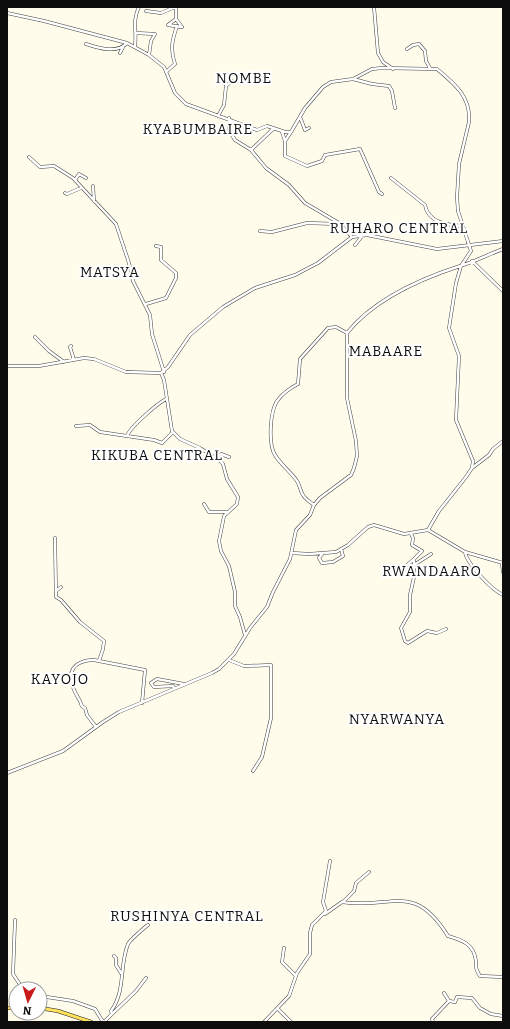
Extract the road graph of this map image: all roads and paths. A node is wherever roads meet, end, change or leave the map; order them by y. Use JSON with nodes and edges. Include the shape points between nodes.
{"nodes":[{"id":1,"x":139,"y":7,"type":"edge"},
{"id":2,"x":176,"y":7,"type":"edge"},
{"id":3,"x":374,"y":7,"type":"edge"},
{"id":4,"x":146,"y":12,"type":"dead end"},
{"id":5,"x":7,"y":13,"type":"edge"},
{"id":6,"x":176,"y":19,"type":"junction"},
{"id":7,"x":177,"y":26,"type":"junction"},
{"id":8,"x":136,"y":33,"type":"junction"},
{"id":9,"x":127,"y":43,"type":"junction"},
{"id":10,"x":86,"y":44,"type":"dead end"},
{"id":11,"x":135,"y":46,"type":"junction"},
{"id":12,"x":123,"y":47,"type":"junction"},
{"id":13,"x":407,"y":48,"type":"dead end"},
{"id":14,"x":120,"y":52,"type":"dead end"},
{"id":15,"x":149,"y":55,"type":"junction"},
{"id":16,"x":430,"y":68,"type":"junction"},
{"id":17,"x":393,"y":69,"type":"junction"},
{"id":18,"x":167,"y":71,"type":"junction"},
{"id":19,"x":352,"y":79,"type":"junction"},
{"id":20,"x":232,"y":81,"type":"dead end"},
{"id":21,"x":395,"y":108,"type":"dead end"},
{"id":22,"x":218,"y":116,"type":"junction"},
{"id":23,"x":300,"y":117,"type":"junction"},
{"id":24,"x":229,"y":118,"type":"junction"},
{"id":25,"x":274,"y":128,"type":"junction"},
{"id":26,"x":309,"y":128,"type":"dead end"},
{"id":27,"x":281,"y":131,"type":"junction"},
{"id":28,"x":291,"y":132,"type":"junction"},
{"id":29,"x":285,"y":141,"type":"junction"},
{"id":30,"x":251,"y":150,"type":"junction"},
{"id":31,"x":29,"y":157,"type":"dead end"},
{"id":32,"x":86,"y":178,"type":"dead end"},
{"id":33,"x":391,"y":178,"type":"dead end"},
{"id":34,"x":75,"y":180,"type":"junction"},
{"id":35,"x":93,"y":186,"type":"dead end"},
{"id":36,"x":81,"y":188,"type":"junction"},
{"id":37,"x":65,"y":193,"type":"dead end"},
{"id":38,"x":382,"y":194,"type":"dead end"},
{"id":39,"x":94,"y":201,"type":"junction"},
{"id":40,"x":463,"y":226,"type":"junction"},
{"id":41,"x":343,"y":228,"type":"junction"},
{"id":42,"x":260,"y":231,"type":"dead end"},
{"id":43,"x":363,"y":234,"type":"junction"},
{"id":44,"x":352,"y":237,"type":"junction"},
{"id":45,"x":503,"y":241,"type":"edge"},
{"id":46,"x":355,"y":245,"type":"dead end"},
{"id":47,"x":156,"y":246,"type":"dead end"},
{"id":48,"x":469,"y":246,"type":"junction"},
{"id":49,"x":503,"y":249,"type":"edge"},
{"id":50,"x":472,"y":261,"type":"junction"},
{"id":51,"x":461,"y":266,"type":"junction"},
{"id":52,"x":503,"y":290,"type":"edge"},
{"id":53,"x":146,"y":304,"type":"junction"},
{"id":54,"x":347,"y":333,"type":"junction"},
{"id":55,"x":36,"y":337,"type":"dead end"},
{"id":56,"x":71,"y":346,"type":"dead end"},
{"id":57,"x":74,"y":360,"type":"junction"},
{"id":58,"x":65,"y":362,"type":"junction"},
{"id":59,"x":7,"y":366,"type":"edge"},
{"id":60,"x":162,"y":373,"type":"junction"},
{"id":61,"x":166,"y":399,"type":"junction"},
{"id":62,"x":76,"y":426,"type":"dead end"},
{"id":63,"x":173,"y":432,"type":"junction"},
{"id":64,"x":127,"y":436,"type":"junction"},
{"id":65,"x":503,"y":441,"type":"edge"},
{"id":66,"x":230,"y":457,"type":"dead end"},
{"id":67,"x":216,"y":458,"type":"junction"},
{"id":68,"x":472,"y":468,"type":"junction"},
{"id":69,"x":204,"y":504,"type":"dead end"},
{"id":70,"x":314,"y":505,"type":"junction"},
{"id":71,"x":228,"y":512,"type":"junction"},
{"id":72,"x":428,"y":530,"type":"junction"},
{"id":73,"x":411,"y":534,"type":"junction"},
{"id":74,"x":55,"y":538,"type":"dead end"},
{"id":75,"x":341,"y":549,"type":"junction"},
{"id":76,"x":465,"y":552,"type":"junction"},
{"id":77,"x":292,"y":553,"type":"junction"},
{"id":78,"x":322,"y":553,"type":"junction"},
{"id":79,"x":431,"y":554,"type":"dead end"},
{"id":80,"x":414,"y":559,"type":"junction"},
{"id":81,"x":503,"y":564,"type":"edge"},
{"id":82,"x":414,"y":566,"type":"junction"},
{"id":83,"x":396,"y":570,"type":"dead end"},
{"id":84,"x":503,"y":572,"type":"edge"},
{"id":85,"x":60,"y":587,"type":"dead end"},
{"id":86,"x":55,"y":592,"type":"junction"},
{"id":87,"x":503,"y":595,"type":"edge"},
{"id":88,"x":446,"y":629,"type":"dead end"},
{"id":89,"x":245,"y":636,"type":"junction"},
{"id":90,"x":229,"y":660,"type":"junction"},
{"id":91,"x":99,"y":662,"type":"junction"},
{"id":92,"x":185,"y":684,"type":"junction"},
{"id":93,"x":174,"y":688,"type":"junction"},
{"id":94,"x":142,"y":703,"type":"junction"},
{"id":95,"x":96,"y":727,"type":"junction"},
{"id":96,"x":253,"y":771,"type":"dead end"},
{"id":97,"x":7,"y":773,"type":"edge"},
{"id":98,"x":330,"y":861,"type":"dead end"},
{"id":99,"x":369,"y":872,"type":"dead end"},
{"id":100,"x":342,"y":902,"type":"junction"},
{"id":101,"x":325,"y":914,"type":"junction"},
{"id":102,"x":15,"y":920,"type":"dead end"},
{"id":103,"x":148,"y":925,"type":"dead end"},
{"id":104,"x":284,"y":948,"type":"dead end"},
{"id":105,"x":114,"y":956,"type":"dead end"},
{"id":106,"x":121,"y":973,"type":"junction"},
{"id":107,"x":296,"y":976,"type":"junction"},
{"id":108,"x":503,"y":977,"type":"edge"},
{"id":109,"x":146,"y":978,"type":"dead end"},
{"id":110,"x":18,"y":981,"type":"edge"},
{"id":111,"x":444,"y":993,"type":"dead end"},
{"id":112,"x":48,"y":997,"type":"edge"},
{"id":113,"x":450,"y":1001,"type":"junction"},
{"id":114,"x":278,"y":1009,"type":"junction"},
{"id":115,"x":48,"y":1010,"type":"edge"},
{"id":116,"x":112,"y":1014,"type":"junction"},
{"id":117,"x":503,"y":1016,"type":"edge"},
{"id":118,"x":91,"y":1022,"type":"edge"},
{"id":119,"x":103,"y":1022,"type":"edge"},
{"id":120,"x":264,"y":1022,"type":"edge"},
{"id":121,"x":291,"y":1022,"type":"edge"},
{"id":122,"x":433,"y":1022,"type":"edge"}],
"edges":[{"from":1,"to":8,"type":"street","via":[[134,20]]},
{"from":2,"to":4,"type":"street","via":[[161,13]]},
{"from":2,"to":6,"type":"street"},
{"from":3,"to":17,"type":"street","via":[[378,53],[383,62]]},
{"from":5,"to":9,"type":"street"},
{"from":6,"to":7,"type":"street","via":[[183,26]]},
{"from":6,"to":7,"type":"street","via":[[168,25]]},
{"from":7,"to":18,"type":"street","via":[[171,53],[175,64]]},
{"from":8,"to":11,"type":"street"},
{"from":8,"to":15,"type":"street","via":[[155,34],[150,41]]},
{"from":9,"to":11,"type":"street"},
{"from":9,"to":12,"type":"street"},
{"from":10,"to":12,"type":"street","via":[[108,50]]},
{"from":11,"to":15,"type":"street"},
{"from":12,"to":14,"type":"street"},
{"from":13,"to":16,"type":"street","via":[[419,44],[426,51],[426,61]]},
{"from":15,"to":18,"type":"street"},
{"from":16,"to":17,"type":"street"},
{"from":16,"to":40,"type":"street","via":[[437,69],[456,86],[463,93],[468,105],[468,129],[457,179],[458,206]]},
{"from":17,"to":19,"type":"street","via":[[372,70]]},
{"from":18,"to":22,"type":"street","via":[[172,89],[179,98],[190,106]]},
{"from":19,"to":21,"type":"street","via":[[389,86]]},
{"from":19,"to":23,"type":"street","via":[[327,84]]},
{"from":20,"to":22,"type":"street","via":[[226,86],[224,105]]},
{"from":22,"to":24,"type":"street"},
{"from":23,"to":26,"type":"street","via":[[305,130]]},
{"from":23,"to":28,"type":"street"},
{"from":24,"to":25,"type":"street","via":[[257,130],[267,126]]},
{"from":24,"to":30,"type":"street","via":[[229,131],[235,140]]},
{"from":25,"to":27,"type":"street"},
{"from":25,"to":30,"type":"street"},
{"from":27,"to":28,"type":"street"},
{"from":27,"to":29,"type":"street"},
{"from":28,"to":29,"type":"street"},
{"from":29,"to":38,"type":"street","via":[[285,156],[307,166],[322,161],[325,155],[360,149]]},
{"from":30,"to":41,"type":"street","via":[[266,168],[289,185],[305,203]]},
{"from":31,"to":34,"type":"street","via":[[40,167],[54,166]]},
{"from":32,"to":34,"type":"street","via":[[79,174]]},
{"from":33,"to":40,"type":"street","via":[[425,205],[426,211],[435,219],[444,224]]},
{"from":34,"to":36,"type":"street"},
{"from":35,"to":39,"type":"street"},
{"from":36,"to":37,"type":"street"},
{"from":36,"to":39,"type":"street"},
{"from":39,"to":53,"type":"street","via":[[116,224],[133,281]]},
{"from":40,"to":48,"type":"street"},
{"from":41,"to":42,"type":"street","via":[[337,223],[320,223],[299,224],[272,232]]},
{"from":41,"to":44,"type":"street"},
{"from":43,"to":44,"type":"street"},
{"from":43,"to":46,"type":"street"},
{"from":43,"to":48,"type":"street","via":[[432,249]]},
{"from":44,"to":60,"type":"street","via":[[318,263],[295,275],[255,288],[223,307],[190,335]]},
{"from":45,"to":48,"type":"street"},
{"from":47,"to":53,"type":"street","via":[[161,247],[162,260],[176,273],[176,278],[166,298]]},
{"from":48,"to":51,"type":"street","via":[[470,253]]},
{"from":49,"to":50,"type":"street"},
{"from":50,"to":51,"type":"street"},
{"from":50,"to":52,"type":"street"},
{"from":51,"to":54,"type":"street","via":[[392,295],[358,320]]},
{"from":51,"to":68,"type":"street","via":[[449,328],[459,356],[456,420],[472,457]]},
{"from":53,"to":60,"type":"street"},
{"from":54,"to":70,"type":"street","via":[[347,406],[356,434],[357,461],[350,475]]},
{"from":54,"to":70,"type":"street","via":[[336,327],[328,328],[303,354],[298,366],[298,384],[281,397],[274,413],[271,439],[274,454],[297,481],[302,495]]},
{"from":55,"to":58,"type":"street","via":[[49,351]]},
{"from":56,"to":57,"type":"street"},
{"from":57,"to":58,"type":"street"},
{"from":57,"to":60,"type":"street","via":[[94,359],[126,372]]},
{"from":58,"to":59,"type":"street","via":[[39,366]]},
{"from":60,"to":61,"type":"street"},
{"from":61,"to":63,"type":"street"},
{"from":61,"to":64,"type":"street","via":[[144,419],[137,421]]},
{"from":62,"to":64,"type":"street","via":[[90,425],[104,433]]},
{"from":63,"to":64,"type":"street","via":[[162,443]]},
{"from":63,"to":67,"type":"street","via":[[180,439]]},
{"from":65,"to":68,"type":"street"},
{"from":66,"to":67,"type":"street","via":[[221,454]]},
{"from":67,"to":71,"type":"street","via":[[223,464],[227,479],[238,497],[236,504]]},
{"from":68,"to":72,"type":"street","via":[[439,511]]},
{"from":69,"to":71,"type":"street","via":[[209,512]]},
{"from":70,"to":77,"type":"street","via":[[310,515],[296,530]]},
{"from":71,"to":89,"type":"street","via":[[224,518],[219,541],[229,566],[235,592],[235,606]]},
{"from":72,"to":73,"type":"street"},
{"from":72,"to":76,"type":"street"},
{"from":73,"to":75,"type":"street","via":[[390,531],[374,525]]},
{"from":73,"to":80,"type":"street","via":[[412,545],[422,550]]},
{"from":74,"to":86,"type":"street"},
{"from":75,"to":78,"type":"street"},
{"from":75,"to":78,"type":"street","via":[[343,556],[333,562],[322,563],[319,558]]},
{"from":76,"to":81,"type":"street"},
{"from":76,"to":87,"type":"street","via":[[474,568]]},
{"from":77,"to":78,"type":"street"},
{"from":77,"to":89,"type":"street","via":[[267,607]]},
{"from":79,"to":82,"type":"street"},
{"from":80,"to":82,"type":"street"},
{"from":80,"to":83,"type":"street"},
{"from":81,"to":84,"type":"street"},
{"from":82,"to":88,"type":"street","via":[[410,612],[401,628],[405,641],[413,641],[427,631],[437,633]]},
{"from":85,"to":86,"type":"street"},
{"from":86,"to":91,"type":"street","via":[[56,598],[61,600],[80,622],[104,641]]},
{"from":89,"to":90,"type":"street"},
{"from":90,"to":92,"type":"street","via":[[219,669]]},
{"from":90,"to":96,"type":"street","via":[[244,666],[271,665],[271,718],[262,757]]},
{"from":91,"to":94,"type":"street","via":[[144,669]]},
{"from":91,"to":95,"type":"street","via":[[81,661],[71,677],[81,706],[85,708]]},
{"from":92,"to":93,"type":"street"},
{"from":92,"to":93,"type":"street","via":[[156,679],[151,683],[154,687]]},
{"from":93,"to":94,"type":"street"},
{"from":94,"to":95,"type":"street","via":[[120,712]]},
{"from":95,"to":97,"type":"street","via":[[63,751]]},
{"from":98,"to":101,"type":"street","via":[[323,899]]},
{"from":99,"to":100,"type":"street"},
{"from":100,"to":101,"type":"street"},
{"from":100,"to":108,"type":"street","via":[[358,904],[403,900],[418,904],[438,921],[448,936],[473,948],[476,954],[476,970],[480,976]]},
{"from":101,"to":107,"type":"street","via":[[312,925],[310,954]]},
{"from":102,"to":110,"type":"street","via":[[13,974]]},
{"from":103,"to":106,"type":"street","via":[[128,944]]},
{"from":104,"to":107,"type":"street","via":[[282,962]]},
{"from":105,"to":106,"type":"street"},
{"from":106,"to":116,"type":"street","via":[[122,986]]},
{"from":107,"to":114,"type":"street","via":[[289,996]]},
{"from":109,"to":116,"type":"street"},
{"from":111,"to":113,"type":"street"},
{"from":112,"to":119,"type":"street","via":[[73,1001],[95,1009]]},
{"from":113,"to":117,"type":"street","via":[[455,1002],[457,997],[472,998],[480,1008],[491,1014]]},
{"from":113,"to":122,"type":"street","via":[[432,1020]]},
{"from":114,"to":120,"type":"street"},
{"from":114,"to":121,"type":"street"},
{"from":115,"to":118,"type":"main road"},
{"from":116,"to":119,"type":"street"}]}
